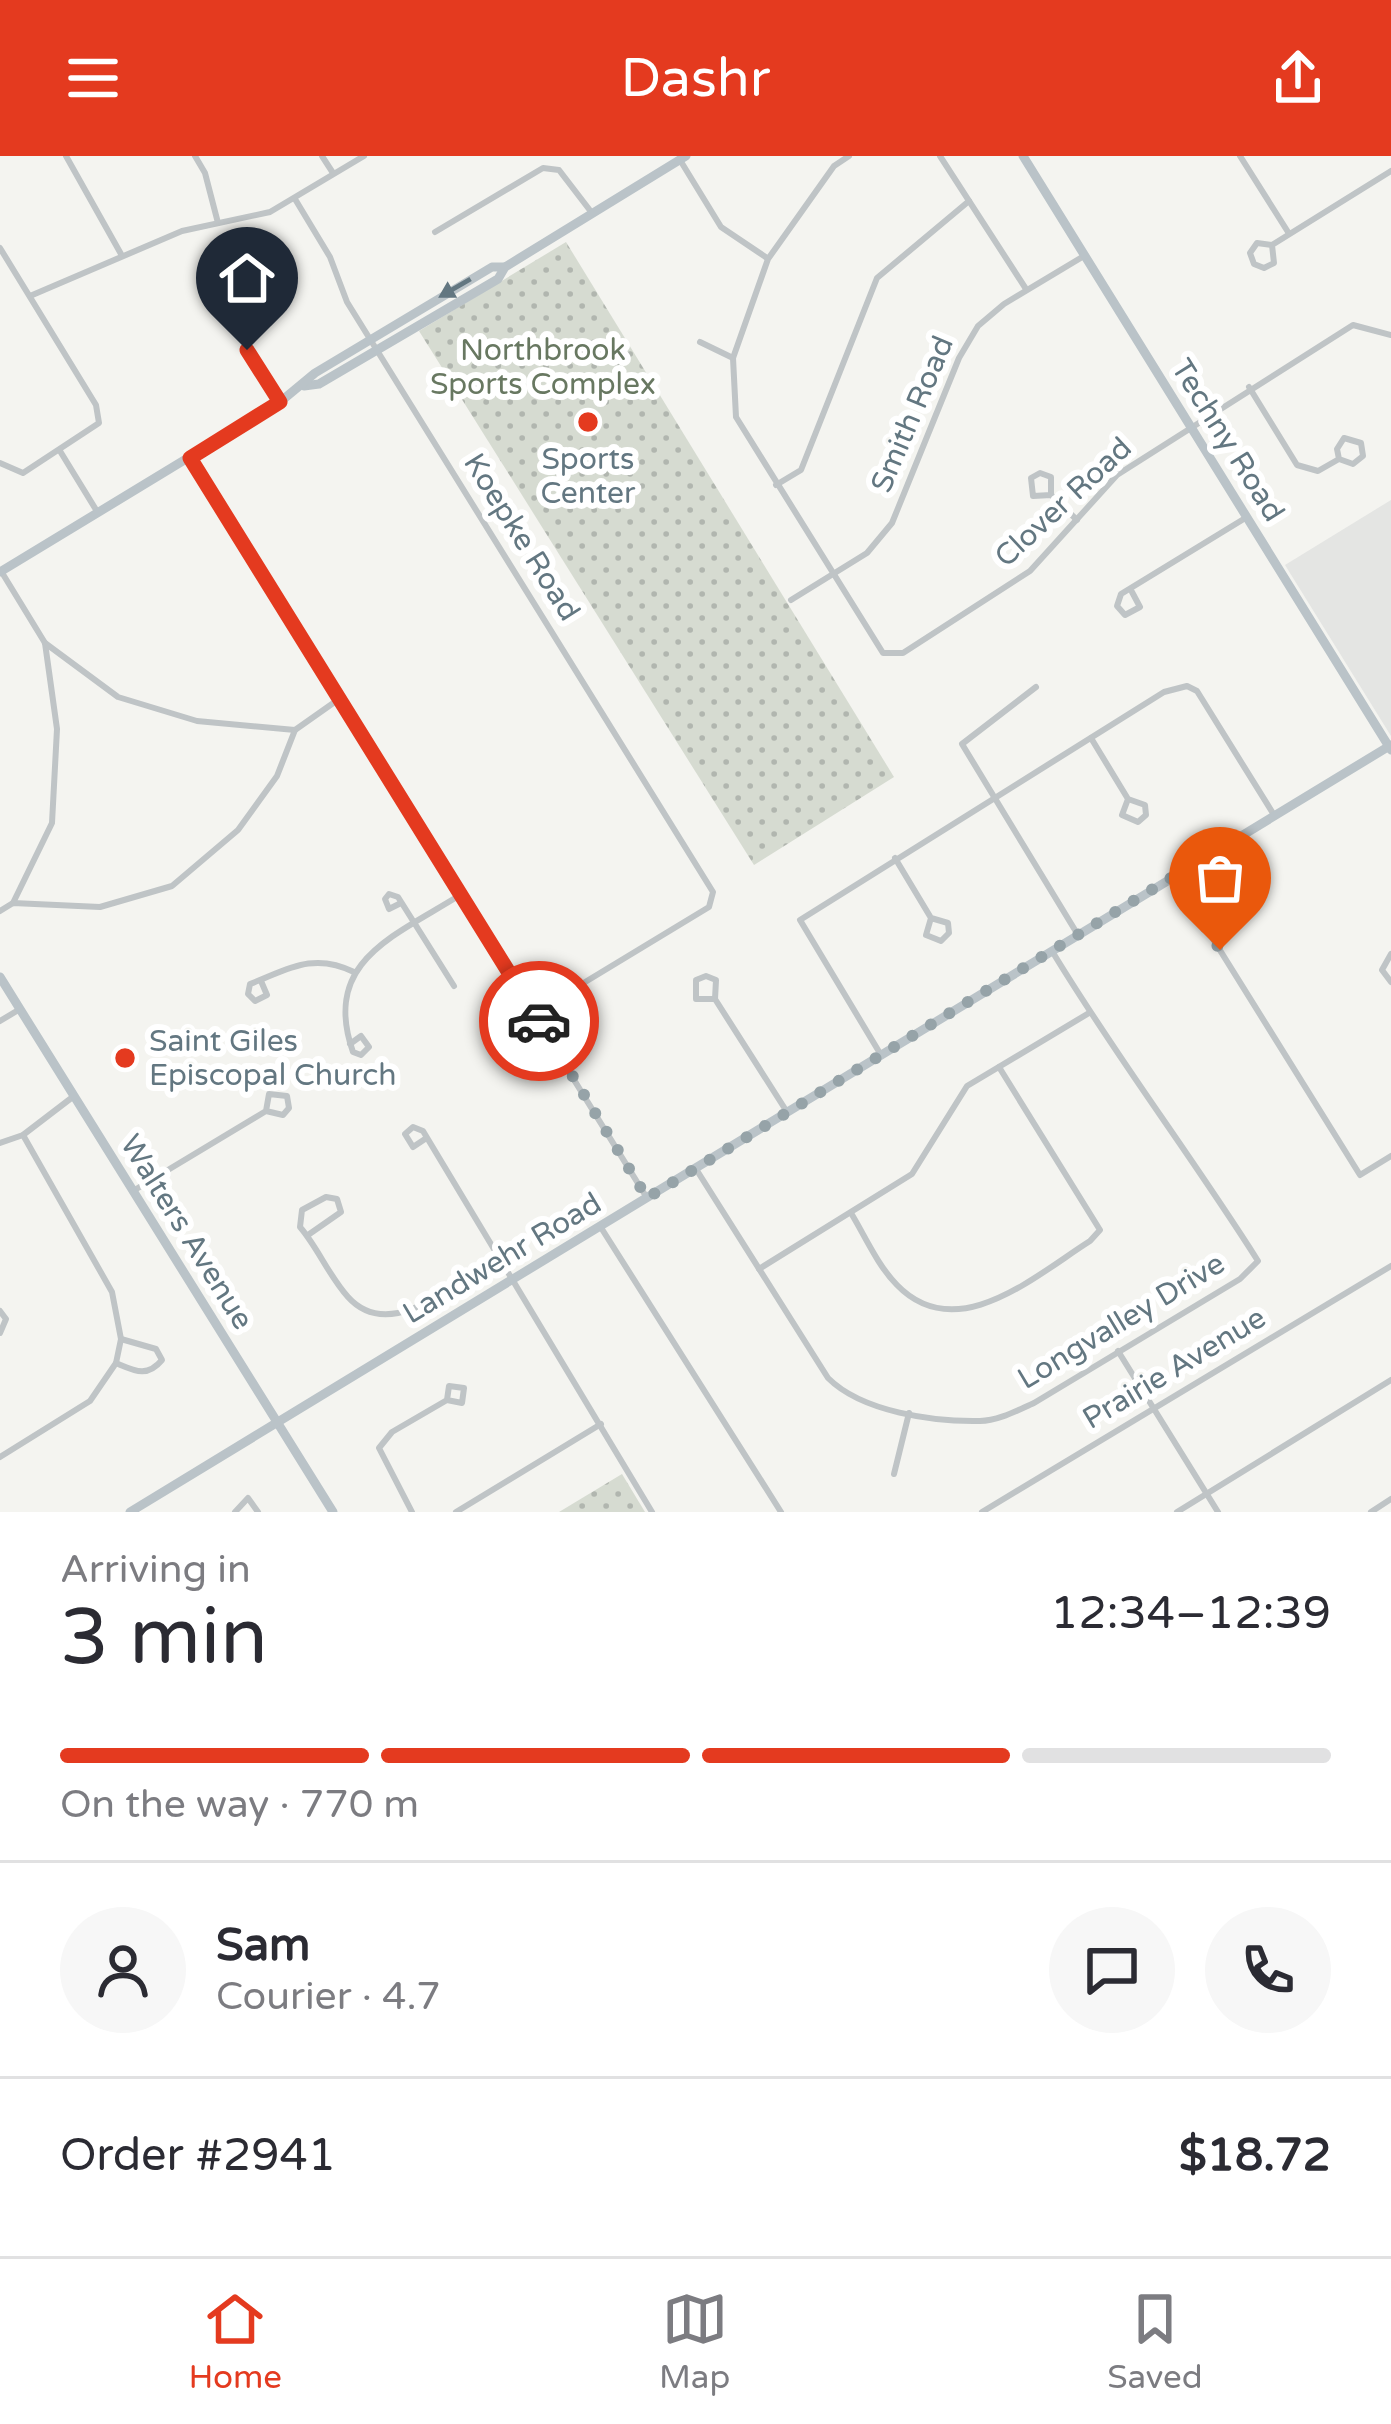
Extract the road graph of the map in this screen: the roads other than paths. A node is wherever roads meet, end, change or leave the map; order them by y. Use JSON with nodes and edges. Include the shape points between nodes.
{"nodes":[{"id":1,"x":66,"y":156,"type":"edge"},
{"id":2,"x":195,"y":156,"type":"edge"},
{"id":3,"x":322,"y":156,"type":"edge"},
{"id":4,"x":364,"y":156,"type":"edge"},
{"id":5,"x":849,"y":156,"type":"edge"},
{"id":6,"x":940,"y":156,"type":"edge"},
{"id":7,"x":1023,"y":156,"type":"edge"},
{"id":8,"x":1240,"y":156,"type":"edge"},
{"id":9,"x":683,"y":158,"type":"edge"},
{"id":10,"x":1391,"y":171,"type":"edge"},
{"id":11,"x":333,"y":174,"type":"junction"},
{"id":12,"x":295,"y":199,"type":"junction"},
{"id":13,"x":969,"y":201,"type":"junction"},
{"id":14,"x":592,"y":213,"type":"junction"},
{"id":15,"x":218,"y":223,"type":"junction"},
{"id":16,"x":435,"y":232,"type":"dead end"},
{"id":17,"x":1288,"y":232,"type":"junction"},
{"id":18,"x":1272,"y":245,"type":"junction"},
{"id":19,"x":0,"y":248,"type":"edge"},
{"id":20,"x":121,"y":254,"type":"junction"},
{"id":21,"x":1085,"y":255,"type":"junction"},
{"id":22,"x":768,"y":259,"type":"junction"},
{"id":23,"x":505,"y":267,"type":"junction"},
{"id":24,"x":1027,"y":290,"type":"junction"},
{"id":25,"x":30,"y":296,"type":"junction"},
{"id":26,"x":424,"y":306,"type":"junction"},
{"id":27,"x":431,"y":318,"type":"junction"},
{"id":28,"x":1391,"y":335,"type":"edge"},
{"id":29,"x":370,"y":340,"type":"junction"},
{"id":30,"x":700,"y":342,"type":"dead end"},
{"id":31,"x":247,"y":350,"type":"dead end"},
{"id":32,"x":377,"y":351,"type":"junction"},
{"id":33,"x":733,"y":358,"type":"junction"},
{"id":34,"x":304,"y":386,"type":"junction"},
{"id":35,"x":1249,"y":388,"type":"junction"},
{"id":36,"x":280,"y":402,"type":"junction"},
{"id":37,"x":1191,"y":427,"type":"junction"},
{"id":38,"x":59,"y":451,"type":"junction"},
{"id":39,"x":190,"y":458,"type":"junction"},
{"id":40,"x":1340,"y":459,"type":"junction"},
{"id":41,"x":1,"y":464,"type":"edge"},
{"id":42,"x":776,"y":485,"type":"junction"},
{"id":43,"x":1051,"y":495,"type":"junction"},
{"id":44,"x":98,"y":513,"type":"junction"},
{"id":45,"x":1247,"y":517,"type":"junction"},
{"id":46,"x":1078,"y":520,"type":"junction"},
{"id":47,"x":1,"y":572,"type":"edge"},
{"id":48,"x":833,"y":574,"type":"junction"},
{"id":49,"x":1132,"y":592,"type":"junction"},
{"id":50,"x":791,"y":600,"type":"dead end"},
{"id":51,"x":45,"y":643,"type":"junction"},
{"id":52,"x":1036,"y":687,"type":"dead end"},
{"id":53,"x":339,"y":699,"type":"junction"},
{"id":54,"x":295,"y":730,"type":"junction"},
{"id":55,"x":1091,"y":739,"type":"junction"},
{"id":56,"x":1390,"y":747,"type":"edge"},
{"id":57,"x":993,"y":799,"type":"junction"},
{"id":58,"x":1128,"y":799,"type":"junction"},
{"id":59,"x":1274,"y":815,"type":"junction"},
{"id":60,"x":895,"y":858,"type":"junction"},
{"id":61,"x":1174,"y":876,"type":"junction"},
{"id":62,"x":460,"y":895,"type":"junction"},
{"id":63,"x":13,"y":903,"type":"junction"},
{"id":64,"x":399,"y":904,"type":"dead end"},
{"id":65,"x":0,"y":911,"type":"edge"},
{"id":66,"x":931,"y":918,"type":"junction"},
{"id":67,"x":416,"y":922,"type":"junction"},
{"id":68,"x":1078,"y":935,"type":"junction"},
{"id":69,"x":1052,"y":951,"type":"junction"},
{"id":70,"x":1391,"y":955,"type":"edge"},
{"id":71,"x":354,"y":972,"type":"junction"},
{"id":72,"x":0,"y":977,"type":"edge"},
{"id":73,"x":261,"y":981,"type":"dead end"},
{"id":74,"x":1391,"y":982,"type":"edge"},
{"id":75,"x":454,"y":986,"type":"dead end"},
{"id":76,"x":715,"y":999,"type":"junction"},
{"id":77,"x":20,"y":1009,"type":"junction"},
{"id":78,"x":1089,"y":1012,"type":"junction"},
{"id":79,"x":534,"y":1013,"type":"junction"},
{"id":80,"x":0,"y":1021,"type":"edge"},
{"id":81,"x":350,"y":1044,"type":"dead end"},
{"id":82,"x":881,"y":1055,"type":"junction"},
{"id":83,"x":999,"y":1067,"type":"junction"},
{"id":84,"x":74,"y":1096,"type":"junction"},
{"id":85,"x":266,"y":1111,"type":"junction"},
{"id":86,"x":787,"y":1112,"type":"junction"},
{"id":87,"x":22,"y":1135,"type":"junction"},
{"id":88,"x":425,"y":1139,"type":"dead end"},
{"id":89,"x":0,"y":1143,"type":"edge"},
{"id":90,"x":1391,"y":1156,"type":"edge"},
{"id":91,"x":696,"y":1169,"type":"junction"},
{"id":92,"x":133,"y":1191,"type":"junction"},
{"id":93,"x":647,"y":1198,"type":"junction"},
{"id":94,"x":851,"y":1213,"type":"junction"},
{"id":95,"x":600,"y":1226,"type":"junction"},
{"id":96,"x":308,"y":1235,"type":"junction"},
{"id":97,"x":497,"y":1256,"type":"junction"},
{"id":98,"x":1391,"y":1266,"type":"edge"},
{"id":99,"x":759,"y":1269,"type":"junction"},
{"id":100,"x":512,"y":1280,"type":"junction"},
{"id":101,"x":0,"y":1311,"type":"edge"},
{"id":102,"x":0,"y":1334,"type":"edge"},
{"id":103,"x":121,"y":1339,"type":"junction"},
{"id":104,"x":1118,"y":1351,"type":"junction"},
{"id":105,"x":116,"y":1363,"type":"junction"},
{"id":106,"x":1391,"y":1380,"type":"edge"},
{"id":107,"x":447,"y":1400,"type":"dead end"},
{"id":108,"x":1154,"y":1409,"type":"junction"},
{"id":109,"x":909,"y":1412,"type":"junction"},
{"id":110,"x":277,"y":1422,"type":"junction"},
{"id":111,"x":601,"y":1424,"type":"junction"},
{"id":112,"x":0,"y":1457,"type":"edge"},
{"id":113,"x":894,"y":1474,"type":"dead end"},
{"id":114,"x":1207,"y":1494,"type":"junction"},
{"id":115,"x":1391,"y":1499,"type":"edge"},
{"id":116,"x":130,"y":1512,"type":"edge"},
{"id":117,"x":235,"y":1512,"type":"edge"},
{"id":118,"x":258,"y":1512,"type":"edge"},
{"id":119,"x":333,"y":1512,"type":"edge"},
{"id":120,"x":412,"y":1512,"type":"edge"},
{"id":121,"x":456,"y":1512,"type":"edge"},
{"id":122,"x":652,"y":1512,"type":"edge"},
{"id":123,"x":782,"y":1512,"type":"edge"},
{"id":124,"x":982,"y":1512,"type":"edge"},
{"id":125,"x":1177,"y":1512,"type":"edge"},
{"id":126,"x":1218,"y":1512,"type":"edge"},
{"id":127,"x":1371,"y":1512,"type":"edge"}],
"edges":[{"from":1,"to":20,"type":"street"},
{"from":2,"to":15,"type":"street"},
{"from":3,"to":11,"type":"street"},
{"from":4,"to":11,"type":"street"},
{"from":5,"to":22,"type":"street"},
{"from":6,"to":13,"type":"street"},
{"from":7,"to":21,"type":"main road","name":"Techny Road"},
{"from":8,"to":17,"type":"street"},
{"from":9,"to":14,"type":"main road"},
{"from":9,"to":22,"type":"street","via":[[721,227]]},
{"from":10,"to":17,"type":"street"},
{"from":11,"to":12,"type":"street"},
{"from":12,"to":15,"type":"street"},
{"from":12,"to":29,"type":"street","name":"Koepke Road"},
{"from":13,"to":24,"type":"street"},
{"from":13,"to":42,"type":"street","via":[[877,278],[801,470]]},
{"from":14,"to":16,"type":"street","via":[[559,170],[542,168]]},
{"from":14,"to":23,"type":"main road"},
{"from":15,"to":20,"type":"street"},
{"from":17,"to":18,"type":"street"},
{"from":18,"to":18,"type":"street","via":[[1254,246],[1254,264],[1274,263]]},
{"from":19,"to":25,"type":"street"},
{"from":20,"to":25,"type":"street"},
{"from":21,"to":24,"type":"street","name":"Smith Road"},
{"from":21,"to":37,"type":"main road","name":"Techny Road"},
{"from":22,"to":33,"type":"street"},
{"from":23,"to":26,"type":"main road","one_way":true},
{"from":23,"to":27,"type":"main road"},
{"from":24,"to":48,"type":"street","name":"Smith Road","via":[[969,339],[892,523],[867,553]]},
{"from":25,"to":38,"type":"street","via":[[96,405],[99,423]]},
{"from":26,"to":27,"type":"main road"},
{"from":26,"to":29,"type":"main road"},
{"from":27,"to":32,"type":"main road"},
{"from":28,"to":35,"type":"street","name":"Clover Road","via":[[1353,325]]},
{"from":29,"to":32,"type":"street","name":"Koepke Road"},
{"from":29,"to":34,"type":"main road"},
{"from":30,"to":33,"type":"street"},
{"from":31,"to":36,"type":"street"},
{"from":32,"to":34,"type":"main road"},
{"from":32,"to":79,"type":"street","name":"Koepke Road","via":[[714,898]]},
{"from":33,"to":42,"type":"street","via":[[736,417]]},
{"from":34,"to":36,"type":"main road"},
{"from":35,"to":37,"type":"street","name":"Clover Road"},
{"from":35,"to":40,"type":"street","via":[[1298,465],[1318,471]]},
{"from":36,"to":39,"type":"main road"},
{"from":37,"to":45,"type":"main road","name":"Techny Road"},
{"from":37,"to":46,"type":"street","name":"Clover Road","via":[[1117,475]]},
{"from":38,"to":41,"type":"street","via":[[23,473]]},
{"from":38,"to":44,"type":"street"},
{"from":39,"to":44,"type":"main road"},
{"from":39,"to":53,"type":"street"},
{"from":40,"to":40,"type":"street","via":[[1359,460],[1359,441],[1341,440]]},
{"from":42,"to":48,"type":"street"},
{"from":43,"to":43,"type":"street","via":[[1051,477],[1030,478],[1033,496]]},
{"from":43,"to":46,"type":"street"},
{"from":44,"to":47,"type":"main road"},
{"from":45,"to":49,"type":"street"},
{"from":45,"to":56,"type":"main road","name":"Techny Road"},
{"from":46,"to":48,"type":"street","name":"Clover Road","via":[[1030,571],[892,656],[875,643]]},
{"from":47,"to":51,"type":"street"},
{"from":48,"to":50,"type":"street","name":"Smith Road"},
{"from":49,"to":49,"type":"street","via":[[1116,602],[1125,615],[1140,605]]},
{"from":51,"to":54,"type":"street","via":[[118,697],[196,722]]},
{"from":51,"to":63,"type":"street","via":[[57,729],[52,823]]},
{"from":52,"to":57,"type":"street","via":[[962,744]]},
{"from":53,"to":54,"type":"street"},
{"from":53,"to":62,"type":"street"},
{"from":54,"to":63,"type":"street","via":[[277,776],[238,830],[172,886],[100,907]]},
{"from":55,"to":57,"type":"street"},
{"from":55,"to":58,"type":"street"},
{"from":55,"to":59,"type":"street","via":[[1187,686],[1198,691]]},
{"from":56,"to":59,"type":"main road","name":"Landwehr Road"},
{"from":57,"to":60,"type":"street"},
{"from":57,"to":68,"type":"street"},
{"from":58,"to":58,"type":"street","via":[[1122,817],[1141,821],[1145,805]]},
{"from":59,"to":61,"type":"main road","name":"Landwehr Road"},
{"from":60,"to":66,"type":"street"},
{"from":60,"to":82,"type":"street","via":[[800,920]]},
{"from":61,"to":68,"type":"main road","name":"Landwehr Road"},
{"from":61,"to":90,"type":"street","via":[[1360,1175]]},
{"from":62,"to":67,"type":"street"},
{"from":62,"to":79,"type":"street"},
{"from":63,"to":65,"type":"street"},
{"from":64,"to":67,"type":"street"},
{"from":66,"to":66,"type":"street","via":[[926,935],[944,940],[948,923]]},
{"from":67,"to":71,"type":"street"},
{"from":67,"to":75,"type":"street"},
{"from":68,"to":69,"type":"main road","name":"Landwehr Road"},
{"from":69,"to":78,"type":"street"},
{"from":69,"to":82,"type":"main road","name":"Landwehr Road"},
{"from":70,"to":74,"type":"street","via":[[1382,970]]},
{"from":71,"to":73,"type":"street","via":[[301,962]]},
{"from":71,"to":81,"type":"street","via":[[343,1007]]},
{"from":72,"to":77,"type":"main road","name":"Walters Avenue"},
{"from":76,"to":76,"type":"street","via":[[716,980],[696,980],[696,999]]},
{"from":76,"to":86,"type":"street"},
{"from":77,"to":80,"type":"street"},
{"from":77,"to":84,"type":"main road","name":"Walters Avenue"},
{"from":78,"to":83,"type":"street"},
{"from":78,"to":104,"type":"street","name":"Longvalley Drive","via":[[1258,1261],[1240,1280]]},
{"from":79,"to":93,"type":"street"},
{"from":82,"to":86,"type":"main road","name":"Landwehr Road"},
{"from":83,"to":94,"type":"street","via":[[967,1086],[912,1174]]},
{"from":83,"to":94,"type":"street","via":[[1100,1230],[1090,1241],[986,1304],[943,1309],[893,1282]]},
{"from":84,"to":87,"type":"street"},
{"from":84,"to":92,"type":"main road","name":"Walters Avenue"},
{"from":85,"to":85,"type":"street","via":[[283,1115],[288,1099],[269,1094]]},
{"from":85,"to":92,"type":"street"},
{"from":86,"to":91,"type":"main road","name":"Landwehr Road"},
{"from":87,"to":89,"type":"street"},
{"from":87,"to":103,"type":"street","via":[[112,1292]]},
{"from":88,"to":97,"type":"street"},
{"from":91,"to":93,"type":"main road","name":"Landwehr Road"},
{"from":91,"to":99,"type":"street","name":"Longvalley Drive"},
{"from":92,"to":110,"type":"main road","name":"Walters Avenue"},
{"from":93,"to":95,"type":"main road","name":"Landwehr Road"},
{"from":94,"to":99,"type":"street"},
{"from":95,"to":100,"type":"main road","name":"Landwehr Road"},
{"from":95,"to":123,"type":"street"},
{"from":96,"to":96,"type":"street","via":[[341,1211],[337,1199],[302,1210],[298,1221]]},
{"from":96,"to":97,"type":"street","via":[[353,1303],[390,1314],[422,1306]]},
{"from":97,"to":100,"type":"street"},
{"from":98,"to":108,"type":"street","name":"Prairie Avenue"},
{"from":99,"to":109,"type":"street","name":"Longvalley Drive","via":[[836,1387]]},
{"from":100,"to":110,"type":"main road","name":"Landwehr Road"},
{"from":100,"to":111,"type":"street"},
{"from":101,"to":102,"type":"street"},
{"from":103,"to":105,"type":"street"},
{"from":103,"to":105,"type":"street","via":[[156,1349],[162,1360],[139,1373]]},
{"from":104,"to":108,"type":"street"},
{"from":104,"to":109,"type":"street","name":"Longvalley Drive","via":[[983,1422]]},
{"from":105,"to":112,"type":"street","via":[[90,1401]]},
{"from":106,"to":114,"type":"street"},
{"from":107,"to":120,"type":"street","via":[[379,1448]]},
{"from":108,"to":114,"type":"street"},
{"from":108,"to":124,"type":"street","name":"Prairie Avenue"},
{"from":109,"to":113,"type":"street"},
{"from":110,"to":116,"type":"main road","name":"Landwehr Road"},
{"from":110,"to":119,"type":"main road","name":"Walters Avenue"},
{"from":111,"to":121,"type":"street"},
{"from":111,"to":122,"type":"street"},
{"from":114,"to":125,"type":"street"},
{"from":114,"to":126,"type":"street"},
{"from":115,"to":127,"type":"street"},
{"from":117,"to":118,"type":"street","via":[[248,1498]]}]}
